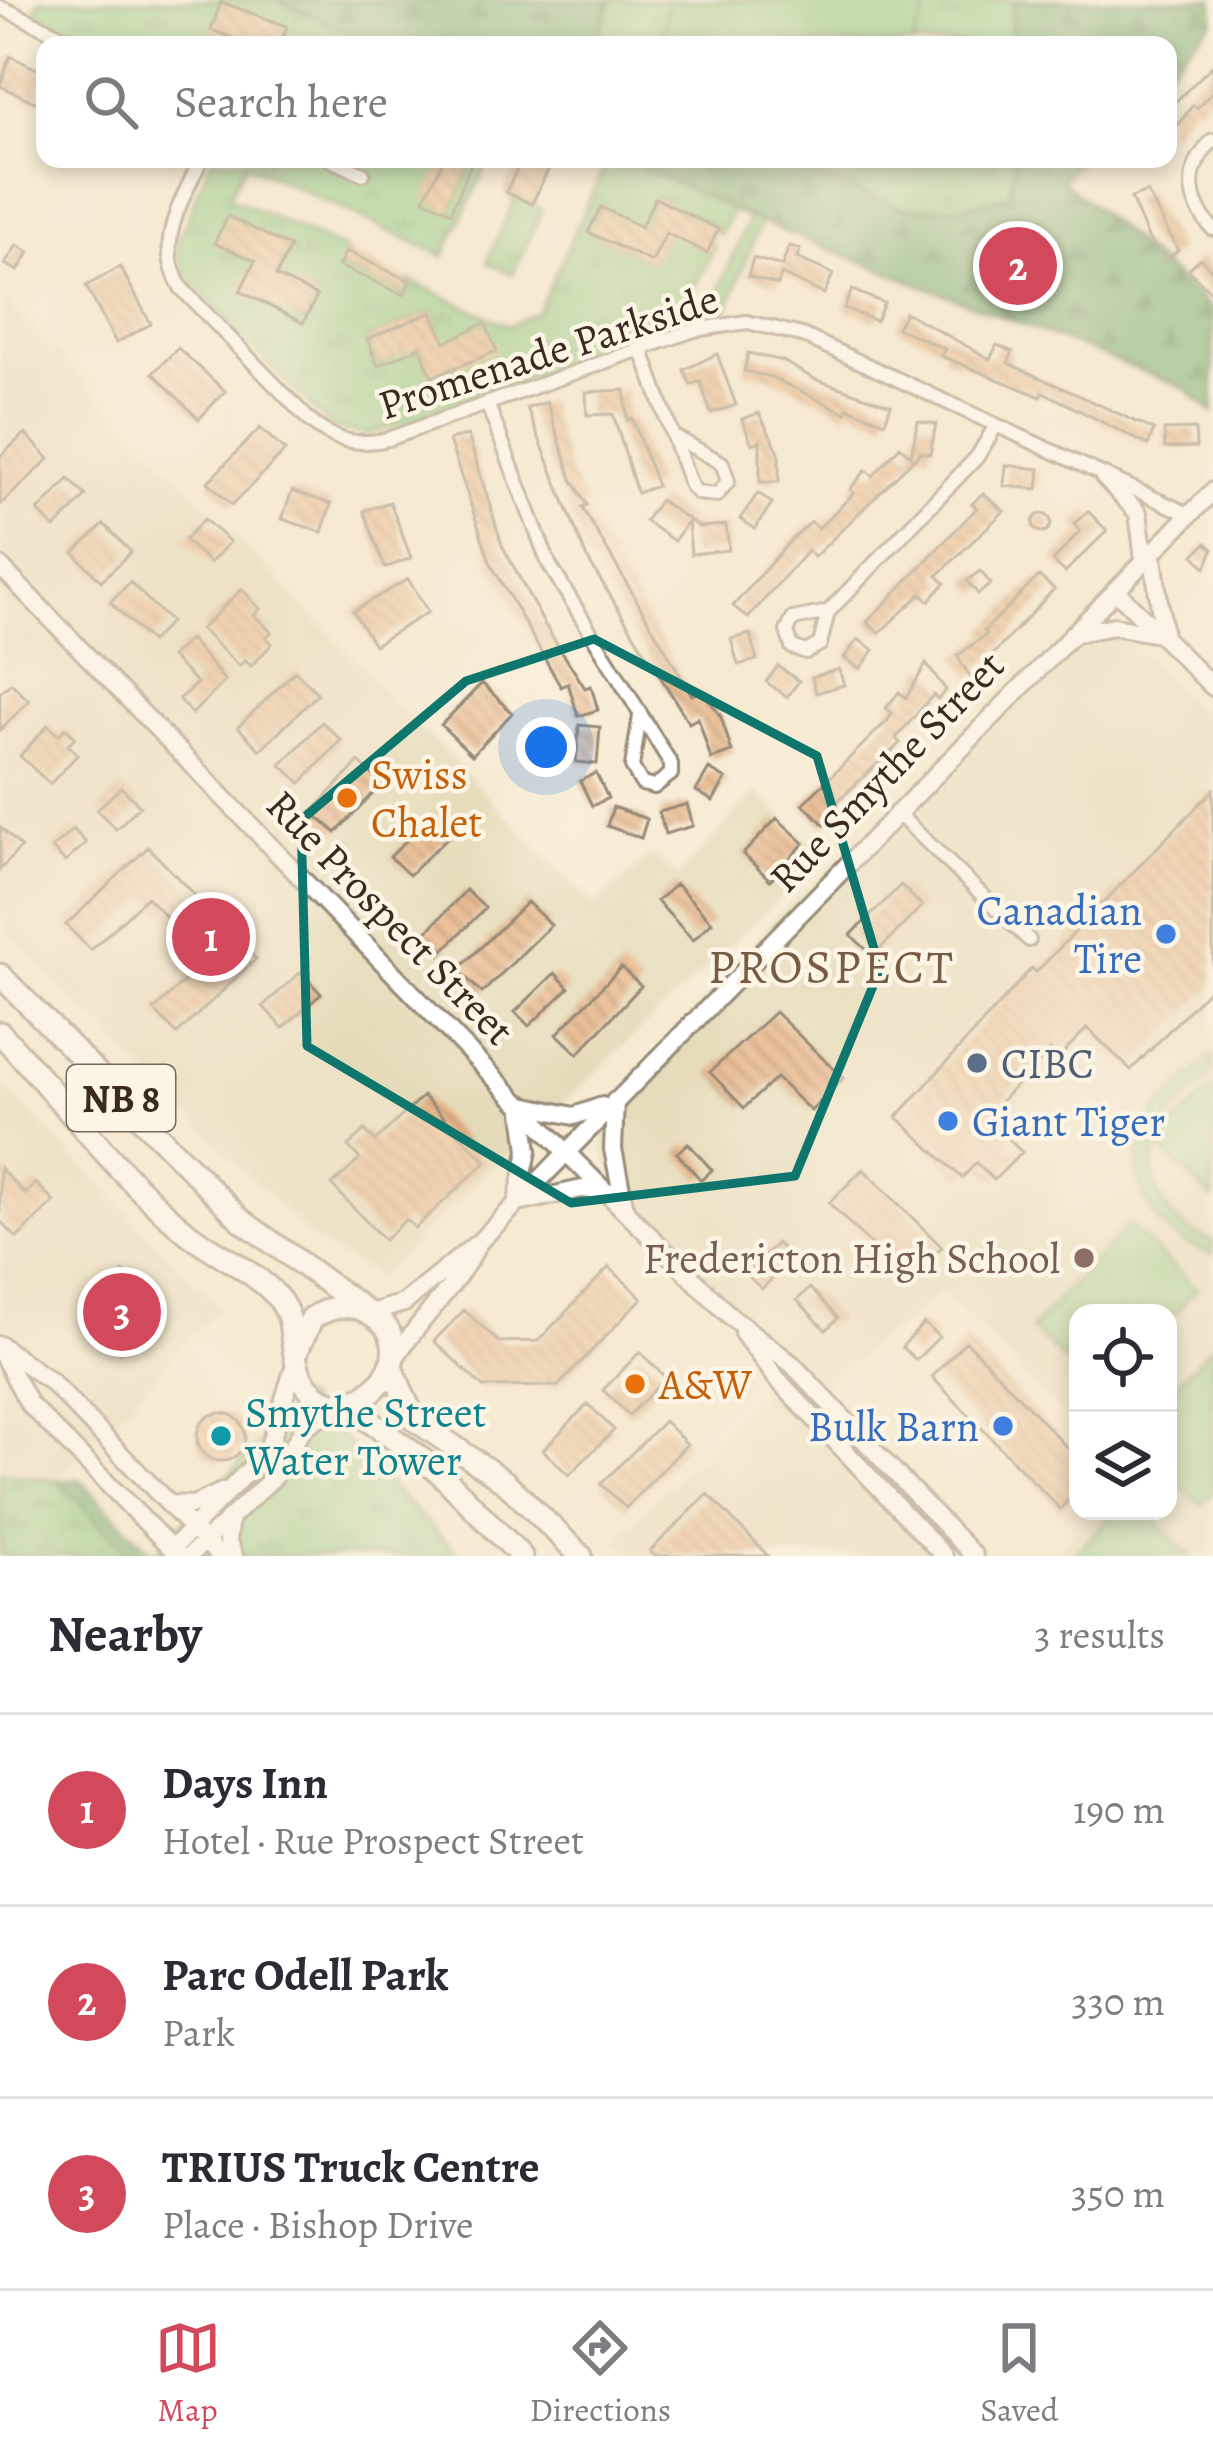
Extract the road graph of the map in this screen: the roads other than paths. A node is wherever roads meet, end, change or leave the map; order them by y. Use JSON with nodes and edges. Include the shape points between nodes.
{"nodes":[{"id":1,"x":0,"y":7,"type":"edge"},
{"id":2,"x":62,"y":36,"type":"edge"},
{"id":3,"x":1213,"y":140,"type":"edge"},
{"id":4,"x":197,"y":168,"type":"edge"},
{"id":5,"x":349,"y":168,"type":"edge"},
{"id":6,"x":363,"y":174,"type":"dead end"},
{"id":7,"x":1213,"y":229,"type":"edge"},
{"id":8,"x":640,"y":348,"type":"junction"},
{"id":9,"x":487,"y":403,"type":"junction"},
{"id":10,"x":995,"y":427,"type":"junction"},
{"id":11,"x":675,"y":437,"type":"junction"},
{"id":12,"x":1104,"y":477,"type":"junction"},
{"id":13,"x":1213,"y":491,"type":"edge"},
{"id":14,"x":1190,"y":515,"type":"junction"},
{"id":15,"x":1148,"y":555,"type":"junction"},
{"id":16,"x":0,"y":566,"type":"edge"},
{"id":17,"x":1114,"y":590,"type":"junction"},
{"id":18,"x":828,"y":612,"type":"dead end"},
{"id":19,"x":1071,"y":634,"type":"junction"},
{"id":20,"x":1164,"y":638,"type":"junction"},
{"id":21,"x":1213,"y":687,"type":"edge"},
{"id":22,"x":640,"y":716,"type":"junction"},
{"id":23,"x":896,"y":812,"type":"junction"},
{"id":24,"x":1029,"y":940,"type":"dead end"},
{"id":25,"x":0,"y":975,"type":"edge"},
{"id":26,"x":0,"y":1033,"type":"edge"},
{"id":27,"x":615,"y":1100,"type":"junction"},
{"id":28,"x":522,"y":1104,"type":"junction"},
{"id":29,"x":564,"y":1150,"type":"junction"},
{"id":30,"x":608,"y":1192,"type":"junction"},
{"id":31,"x":517,"y":1203,"type":"junction"},
{"id":32,"x":625,"y":1209,"type":"junction"},
{"id":33,"x":480,"y":1241,"type":"junction"},
{"id":34,"x":369,"y":1313,"type":"junction"},
{"id":35,"x":731,"y":1318,"type":"junction"},
{"id":36,"x":0,"y":1348,"type":"edge"},
{"id":37,"x":296,"y":1357,"type":"junction"},
{"id":38,"x":391,"y":1365,"type":"junction"},
{"id":39,"x":344,"y":1402,"type":"junction"},
{"id":40,"x":241,"y":1481,"type":"junction"},
{"id":41,"x":168,"y":1504,"type":"junction"},
{"id":42,"x":231,"y":1517,"type":"junction"},
{"id":43,"x":198,"y":1534,"type":"junction"},
{"id":44,"x":180,"y":1554,"type":"edge"},
{"id":45,"x":219,"y":1556,"type":"edge"},
{"id":46,"x":234,"y":1556,"type":"edge"},
{"id":47,"x":521,"y":1556,"type":"edge"},
{"id":48,"x":581,"y":1556,"type":"edge"},
{"id":49,"x":944,"y":1556,"type":"edge"},
{"id":50,"x":974,"y":1556,"type":"edge"}],
"edges":[{"from":1,"to":2,"type":"street"},
{"from":3,"to":7,"type":"street","via":[[1196,158],[1190,183]]},
{"from":4,"to":9,"type":"street","name":"Promenade Parkside","via":[[172,224],[169,268],[310,421],[334,438],[373,442]]},
{"from":5,"to":6,"type":"street"},
{"from":8,"to":9,"type":"street","name":"Promenade Parkside"},
{"from":8,"to":10,"type":"street","name":"Promenade Parkside","via":[[718,324],[777,327]]},
{"from":8,"to":11,"type":"street"},
{"from":9,"to":22,"type":"street","via":[[549,564]]},
{"from":10,"to":12,"type":"street","name":"Promenade Parkside"},
{"from":10,"to":18,"type":"street","via":[[977,457]]},
{"from":11,"to":11,"type":"street","via":[[691,486],[717,495],[728,481],[722,463]]},
{"from":12,"to":14,"type":"street","name":"Promenade Parkside"},
{"from":12,"to":15,"type":"main road","via":[[1138,513]]},
{"from":13,"to":14,"type":"main road","name":"Rue Smythe Street"},
{"from":14,"to":15,"type":"main road","name":"Rue Smythe Street"},
{"from":15,"to":17,"type":"main road","name":"Rue Smythe Street"},
{"from":15,"to":20,"type":"main road"},
{"from":16,"to":28,"type":"main road","name":"Rue Prospect Street"},
{"from":17,"to":19,"type":"main road","name":"Rue Smythe Street"},
{"from":17,"to":20,"type":"main road"},
{"from":19,"to":20,"type":"main road","via":[[1135,626]]},
{"from":19,"to":23,"type":"main road","name":"Rue Smythe Street"},
{"from":20,"to":21,"type":"main road"},
{"from":22,"to":22,"type":"street","via":[[632,767],[654,787],[671,764]]},
{"from":23,"to":24,"type":"street"},
{"from":23,"to":27,"type":"main road","name":"Rue Smythe Street"},
{"from":25,"to":34,"type":"highway","number":"NB 8","via":[[242,1220]]},
{"from":26,"to":37,"type":"highway","number":"NB 8","via":[[155,1203],[283,1301]]},
{"from":27,"to":28,"type":"main road","via":[[574,1116]]},
{"from":27,"to":29,"type":"main road","name":"Rue Smythe Street"},
{"from":27,"to":32,"type":"main road","via":[[613,1149]]},
{"from":28,"to":29,"type":"main road","name":"Rue Prospect Street"},
{"from":28,"to":31,"type":"main road","via":[[528,1165]]},
{"from":29,"to":30,"type":"main road","name":"Rue Prospect Street"},
{"from":29,"to":31,"type":"main road","name":"Rue Smythe Street"},
{"from":30,"to":31,"type":"main road"},
{"from":30,"to":32,"type":"main road","name":"Rue Prospect Street"},
{"from":31,"to":33,"type":"main road","name":"Rue Smythe Street"},
{"from":32,"to":35,"type":"main road","name":"Rue Prospect Street"},
{"from":33,"to":34,"type":"main road","name":"Rue Smythe Street","via":[[404,1303]]},
{"from":33,"to":38,"type":"main road","name":"Rue Smythe Street"},
{"from":34,"to":37,"type":"highway","via":[[325,1310],[302,1330]]},
{"from":34,"to":38,"type":"highway","via":[[389,1336]]},
{"from":35,"to":49,"type":"main road","name":"Rue Prospect Street","via":[[776,1379]]},
{"from":35,"to":50,"type":"main road","name":"Rue Prospect Street","via":[[792,1364]]},
{"from":36,"to":41,"type":"main road","via":[[51,1382]]},
{"from":36,"to":44,"type":"main road","via":[[29,1404]]},
{"from":37,"to":39,"type":"highway","via":[[308,1386]]},
{"from":37,"to":40,"type":"main road","via":[[268,1450]]},
{"from":38,"to":39,"type":"highway","via":[[374,1392]]},
{"from":38,"to":48,"type":"highway","via":[[414,1419],[505,1482]]},
{"from":39,"to":42,"type":"main road","via":[[304,1427],[274,1477]]},
{"from":39,"to":47,"type":"highway","via":[[440,1472]]},
{"from":40,"to":41,"type":"main road","via":[[193,1505]]},
{"from":40,"to":43,"type":"main road"},
{"from":41,"to":43,"type":"main road"},
{"from":42,"to":43,"type":"main road"},
{"from":42,"to":46,"type":"main road"},
{"from":43,"to":44,"type":"main road"},
{"from":43,"to":45,"type":"main road"}]}
